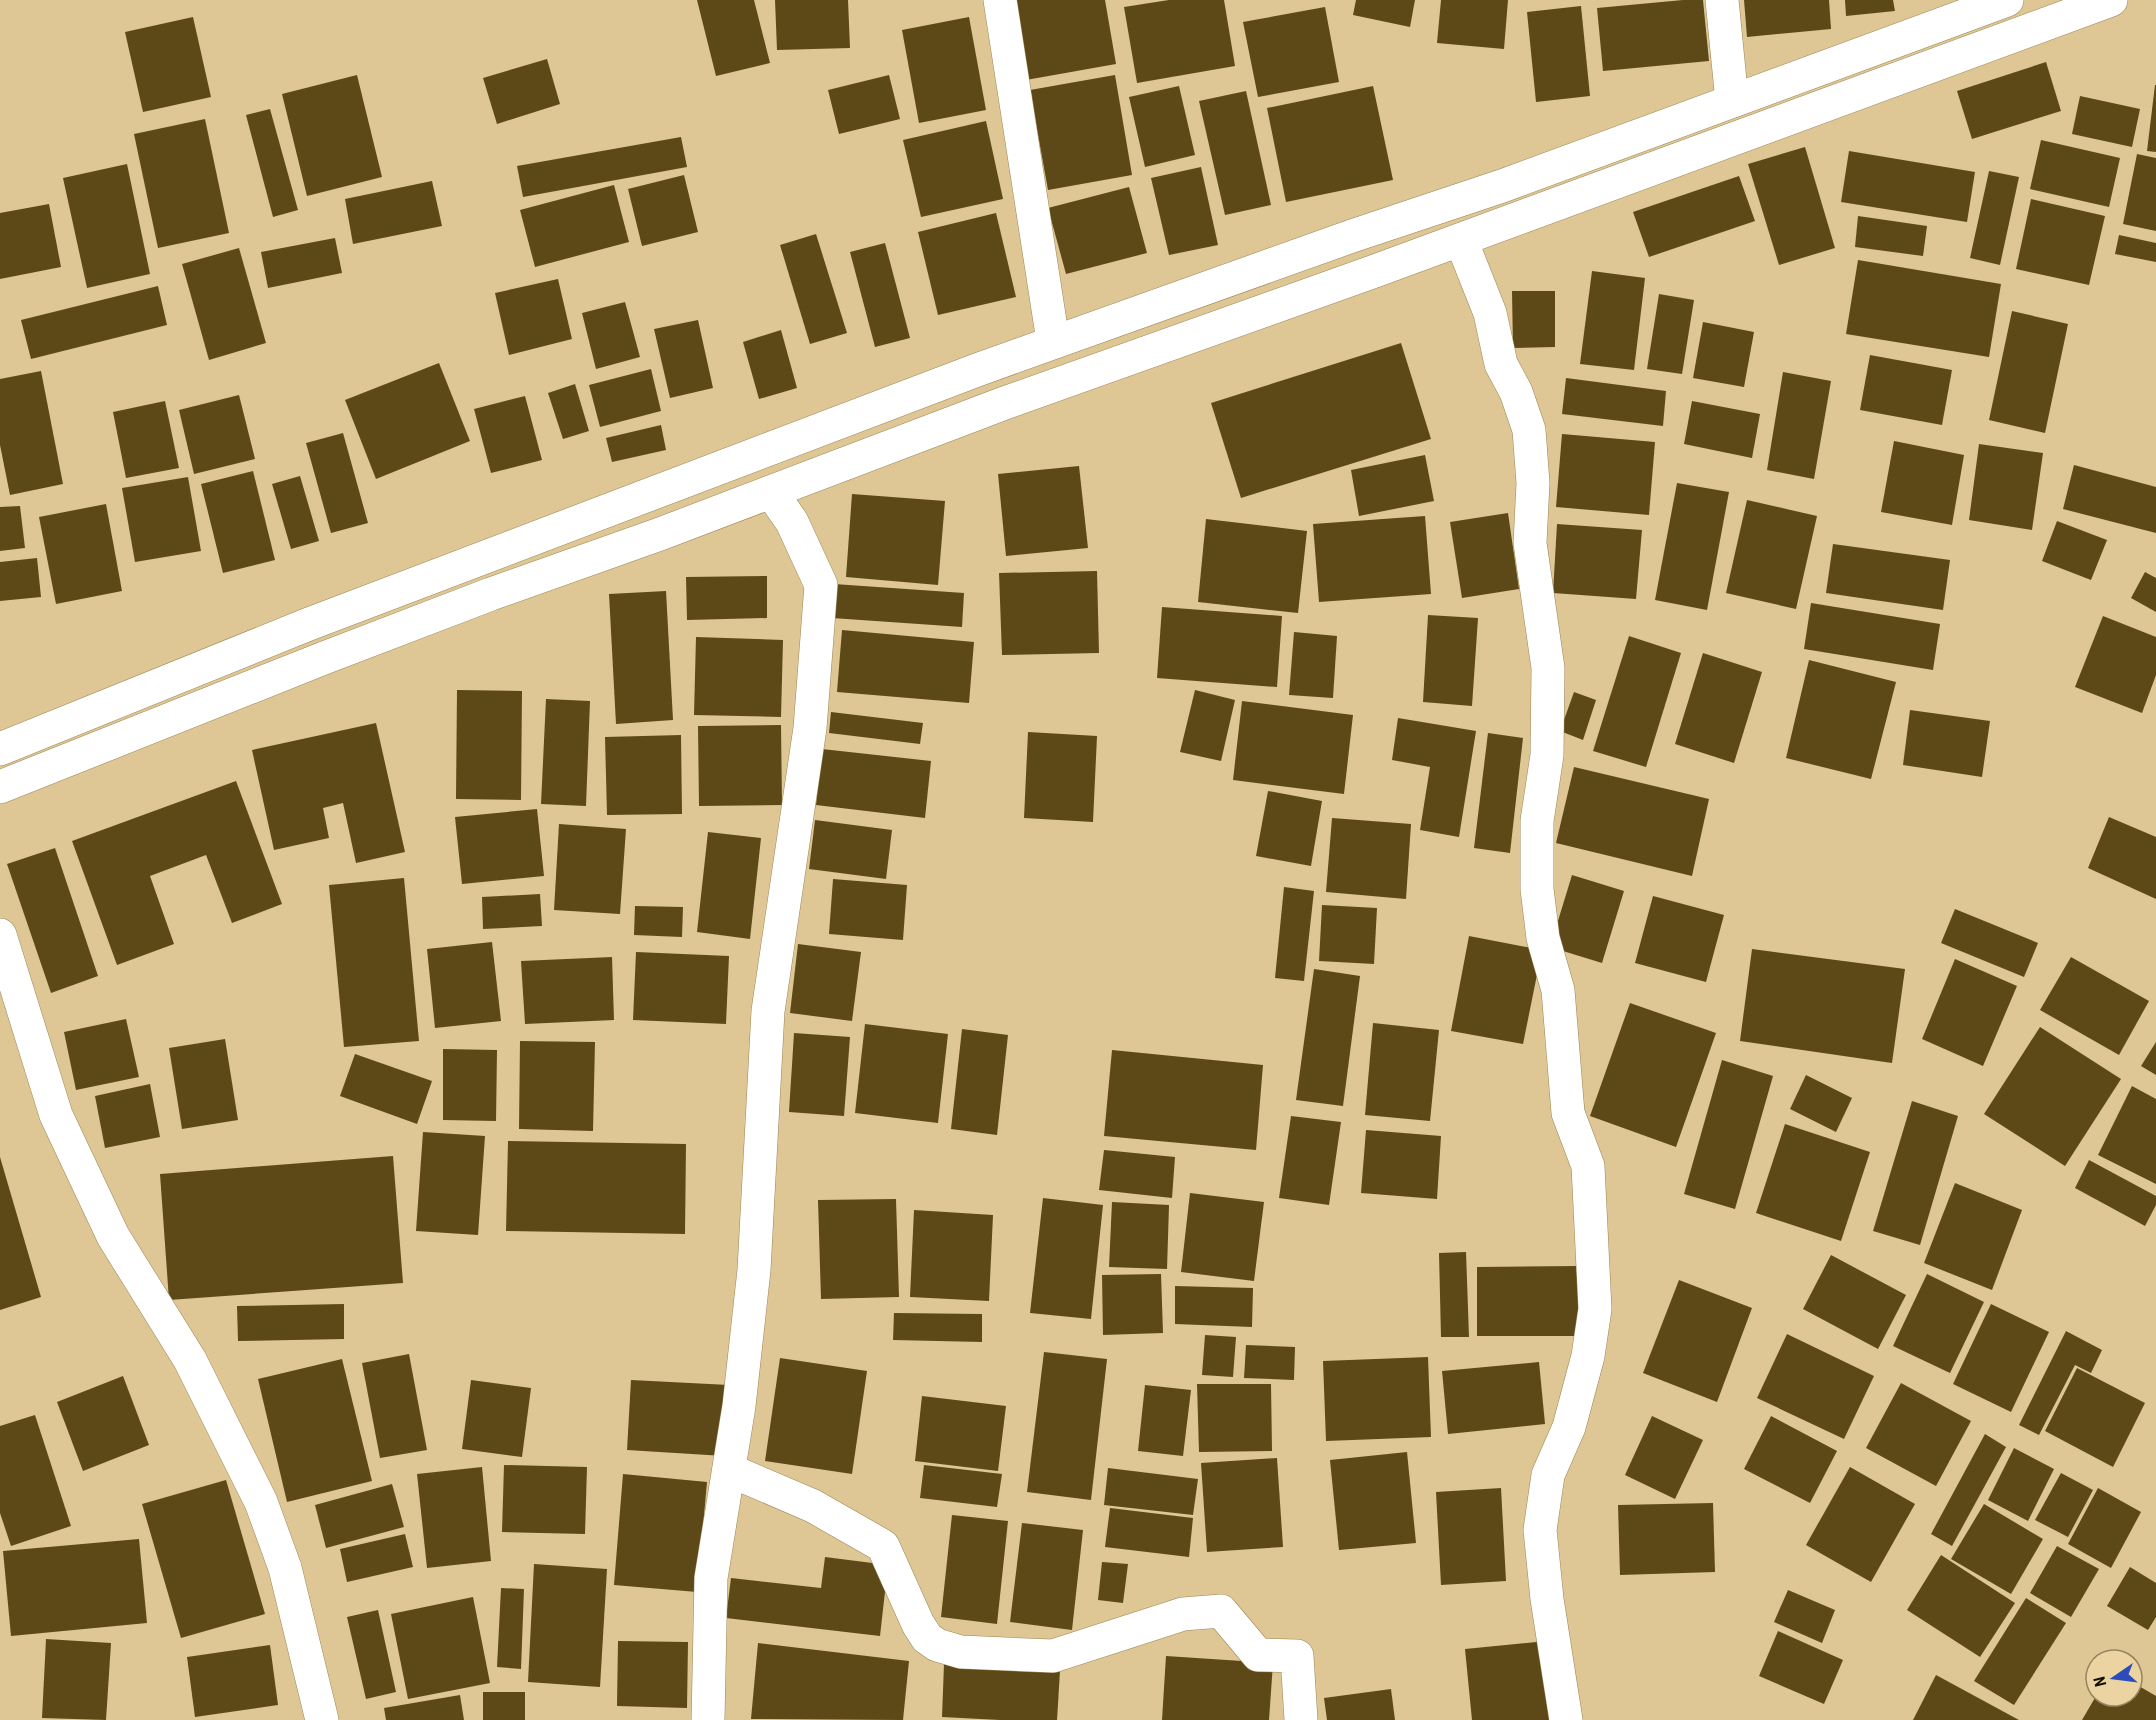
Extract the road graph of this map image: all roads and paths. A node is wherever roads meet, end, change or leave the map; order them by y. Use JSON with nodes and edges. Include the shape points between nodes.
{"nodes":[{"id":1,"x":1000,"y":0,"type":"edge"},
{"id":2,"x":1722,"y":0,"type":"edge"},
{"id":3,"x":2007,"y":0,"type":"edge"},
{"id":4,"x":2111,"y":0,"type":"edge"},
{"id":5,"x":1732,"y":101,"type":"junction"},
{"id":6,"x":1461,"y":240,"type":"junction"},
{"id":7,"x":1053,"y":341,"type":"junction"},
{"id":8,"x":771,"y":492,"type":"junction"},
{"id":9,"x":0,"y":749,"type":"edge"},
{"id":10,"x":0,"y":787,"type":"edge"},
{"id":11,"x":0,"y":935,"type":"edge"},
{"id":12,"x":729,"y":1470,"type":"junction"},
{"id":13,"x":322,"y":1720,"type":"edge"},
{"id":14,"x":708,"y":1720,"type":"edge"},
{"id":15,"x":1301,"y":1720,"type":"edge"},
{"id":16,"x":1566,"y":1720,"type":"edge"}],
"edges":[{"from":1,"to":7,"type":"street"},
{"from":2,"to":5,"type":"street"},
{"from":3,"to":5,"type":"street"},
{"from":4,"to":6,"type":"street"},
{"from":5,"to":7,"type":"street","via":[[1502,186]]},
{"from":6,"to":8,"type":"street","via":[[1002,404]]},
{"from":6,"to":16,"type":"street","via":[[1490,314],[1501,364],[1530,430],[1530,543],[1548,668],[1547,755],[1537,821],[1536,889],[1543,938],[1558,990],[1569,1113],[1588,1166],[1595,1309],[1588,1356],[1569,1427],[1548,1475],[1540,1530]]},
{"from":7,"to":9,"type":"street","via":[[320,620]]},
{"from":8,"to":10,"type":"street","via":[[324,658]]},
{"from":8,"to":12,"type":"street","via":[[792,522],[821,585],[810,728],[768,1011],[754,1270]]},
{"from":11,"to":13,"type":"street","via":[[56,1115],[113,1236],[190,1360],[261,1502],[285,1569]]},
{"from":12,"to":14,"type":"street","via":[[711,1578]]},
{"from":12,"to":15,"type":"street","via":[[813,1506],[883,1546],[918,1624],[937,1645],[961,1652],[1053,1656],[1183,1614],[1221,1611],[1258,1654],[1297,1656]]}]}
